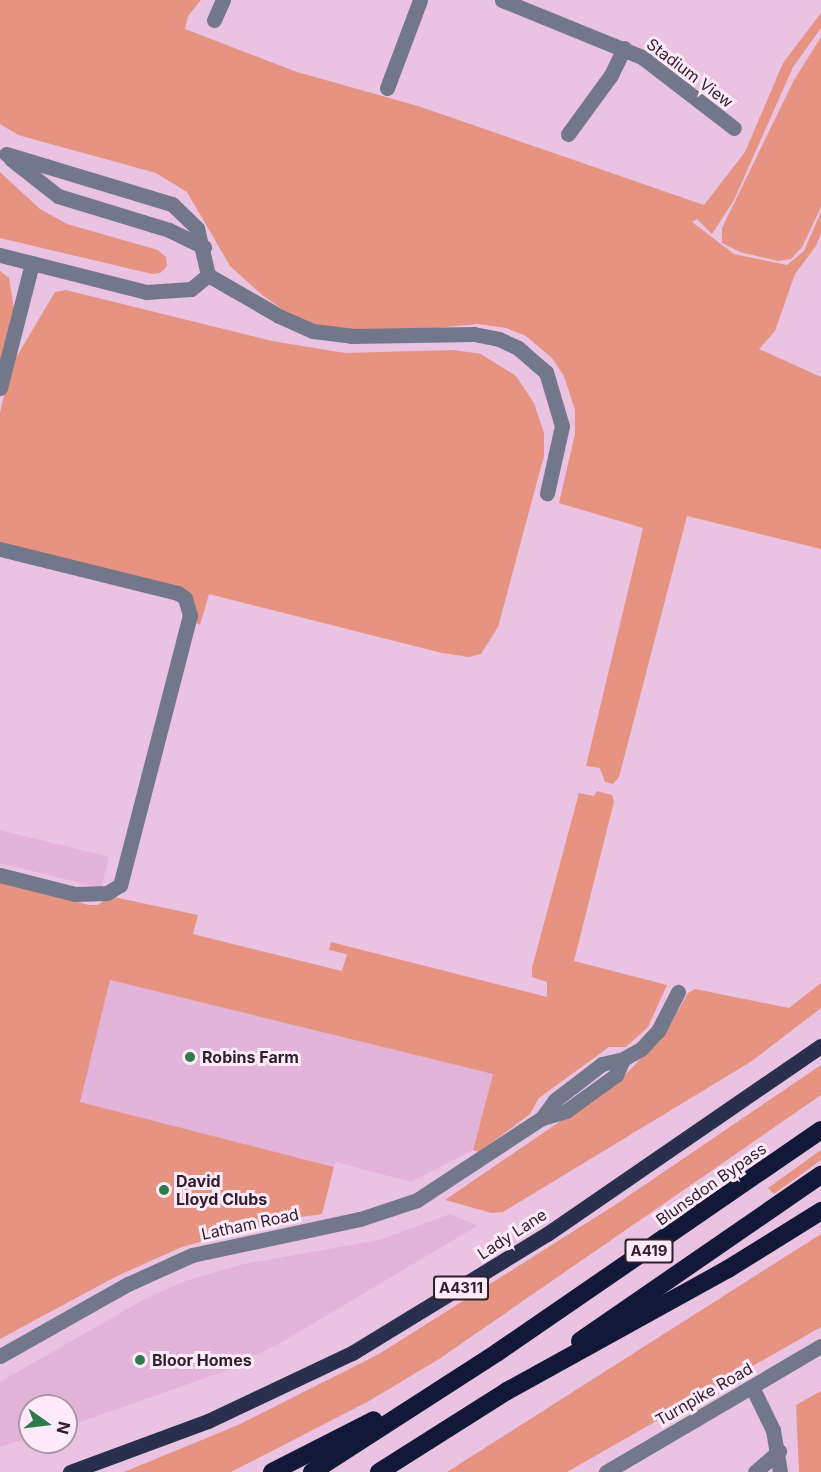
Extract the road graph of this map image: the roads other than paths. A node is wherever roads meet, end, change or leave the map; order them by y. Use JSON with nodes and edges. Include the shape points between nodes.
{"nodes":[{"id":1,"x":223,"y":0,"type":"edge"},
{"id":2,"x":420,"y":0,"type":"edge"},
{"id":3,"x":502,"y":0,"type":"edge"},
{"id":4,"x":214,"y":20,"type":"dead end"},
{"id":5,"x":624,"y":48,"type":"junction"},
{"id":6,"x":387,"y":88,"type":"dead end"},
{"id":7,"x":734,"y":128,"type":"dead end"},
{"id":8,"x":568,"y":134,"type":"dead end"},
{"id":9,"x":3,"y":152,"type":"edge"},
{"id":10,"x":204,"y":247,"type":"junction"},
{"id":11,"x":0,"y":255,"type":"edge"},
{"id":12,"x":32,"y":263,"type":"junction"},
{"id":13,"x":208,"y":275,"type":"junction"},
{"id":14,"x":0,"y":388,"type":"edge"},
{"id":15,"x":547,"y":493,"type":"dead end"},
{"id":16,"x":0,"y":549,"type":"edge"},
{"id":17,"x":0,"y":875,"type":"edge"},
{"id":18,"x":678,"y":993,"type":"dead end"},
{"id":19,"x":821,"y":1046,"type":"edge"},
{"id":20,"x":821,"y":1130,"type":"edge"},
{"id":21,"x":821,"y":1175,"type":"edge"},
{"id":22,"x":821,"y":1211,"type":"edge"},
{"id":23,"x":821,"y":1346,"type":"edge"},
{"id":24,"x":0,"y":1356,"type":"edge"},
{"id":25,"x":474,"y":1369,"type":"junction"},
{"id":26,"x":752,"y":1387,"type":"junction"},
{"id":27,"x":507,"y":1391,"type":"junction"},
{"id":28,"x":779,"y":1451,"type":"junction"},
{"id":29,"x":70,"y":1472,"type":"edge"},
{"id":30,"x":272,"y":1472,"type":"edge"},
{"id":31,"x":312,"y":1472,"type":"edge"},
{"id":32,"x":379,"y":1472,"type":"edge"},
{"id":33,"x":606,"y":1472,"type":"edge"},
{"id":34,"x":755,"y":1472,"type":"edge"},
{"id":35,"x":780,"y":1472,"type":"edge"}],
"edges":[{"from":1,"to":4,"type":"street"},
{"from":2,"to":6,"type":"street"},
{"from":3,"to":5,"type":"street","name":"Stadium View"},
{"from":5,"to":7,"type":"street","name":"Stadium View","via":[[642,57]]},
{"from":5,"to":8,"type":"street","name":"Stadium View","via":[[611,75]]},
{"from":9,"to":10,"type":"street","via":[[58,196],[169,230]]},
{"from":9,"to":10,"type":"street","via":[[165,201],[193,222]]},
{"from":10,"to":13,"type":"street"},
{"from":11,"to":12,"type":"street"},
{"from":12,"to":13,"type":"street","via":[[146,292],[191,289]]},
{"from":12,"to":14,"type":"street"},
{"from":13,"to":15,"type":"street","via":[[313,331],[352,336],[474,334],[518,348],[546,372],[562,426]]},
{"from":16,"to":17,"type":"street","via":[[178,593],[185,598],[190,615],[120,885],[106,893],[75,894]]},
{"from":18,"to":24,"type":"street","name":"Latham Road","via":[[658,1031],[623,1059],[602,1064],[555,1100],[542,1118],[433,1192],[386,1212],[192,1255],[128,1284]]},
{"from":19,"to":29,"type":"main road","name":"Lady Lane","number":"A4311","via":[[547,1234],[352,1353],[208,1421]]},
{"from":20,"to":25,"type":"highway","name":"Blunsdon Bypass","number":"A419"},
{"from":21,"to":27,"type":"highway","number":"A419"},
{"from":22,"to":27,"type":"highway","number":"A419","via":[[718,1275]]},
{"from":23,"to":26,"type":"street","name":"Turnpike Road"},
{"from":25,"to":30,"type":"highway","number":"A419"},
{"from":25,"to":31,"type":"highway","number":"A419"},
{"from":26,"to":28,"type":"street"},
{"from":26,"to":33,"type":"street","name":"Turnpike Road"},
{"from":27,"to":32,"type":"highway","number":"A419"},
{"from":28,"to":34,"type":"street"},
{"from":28,"to":35,"type":"street"}]}
